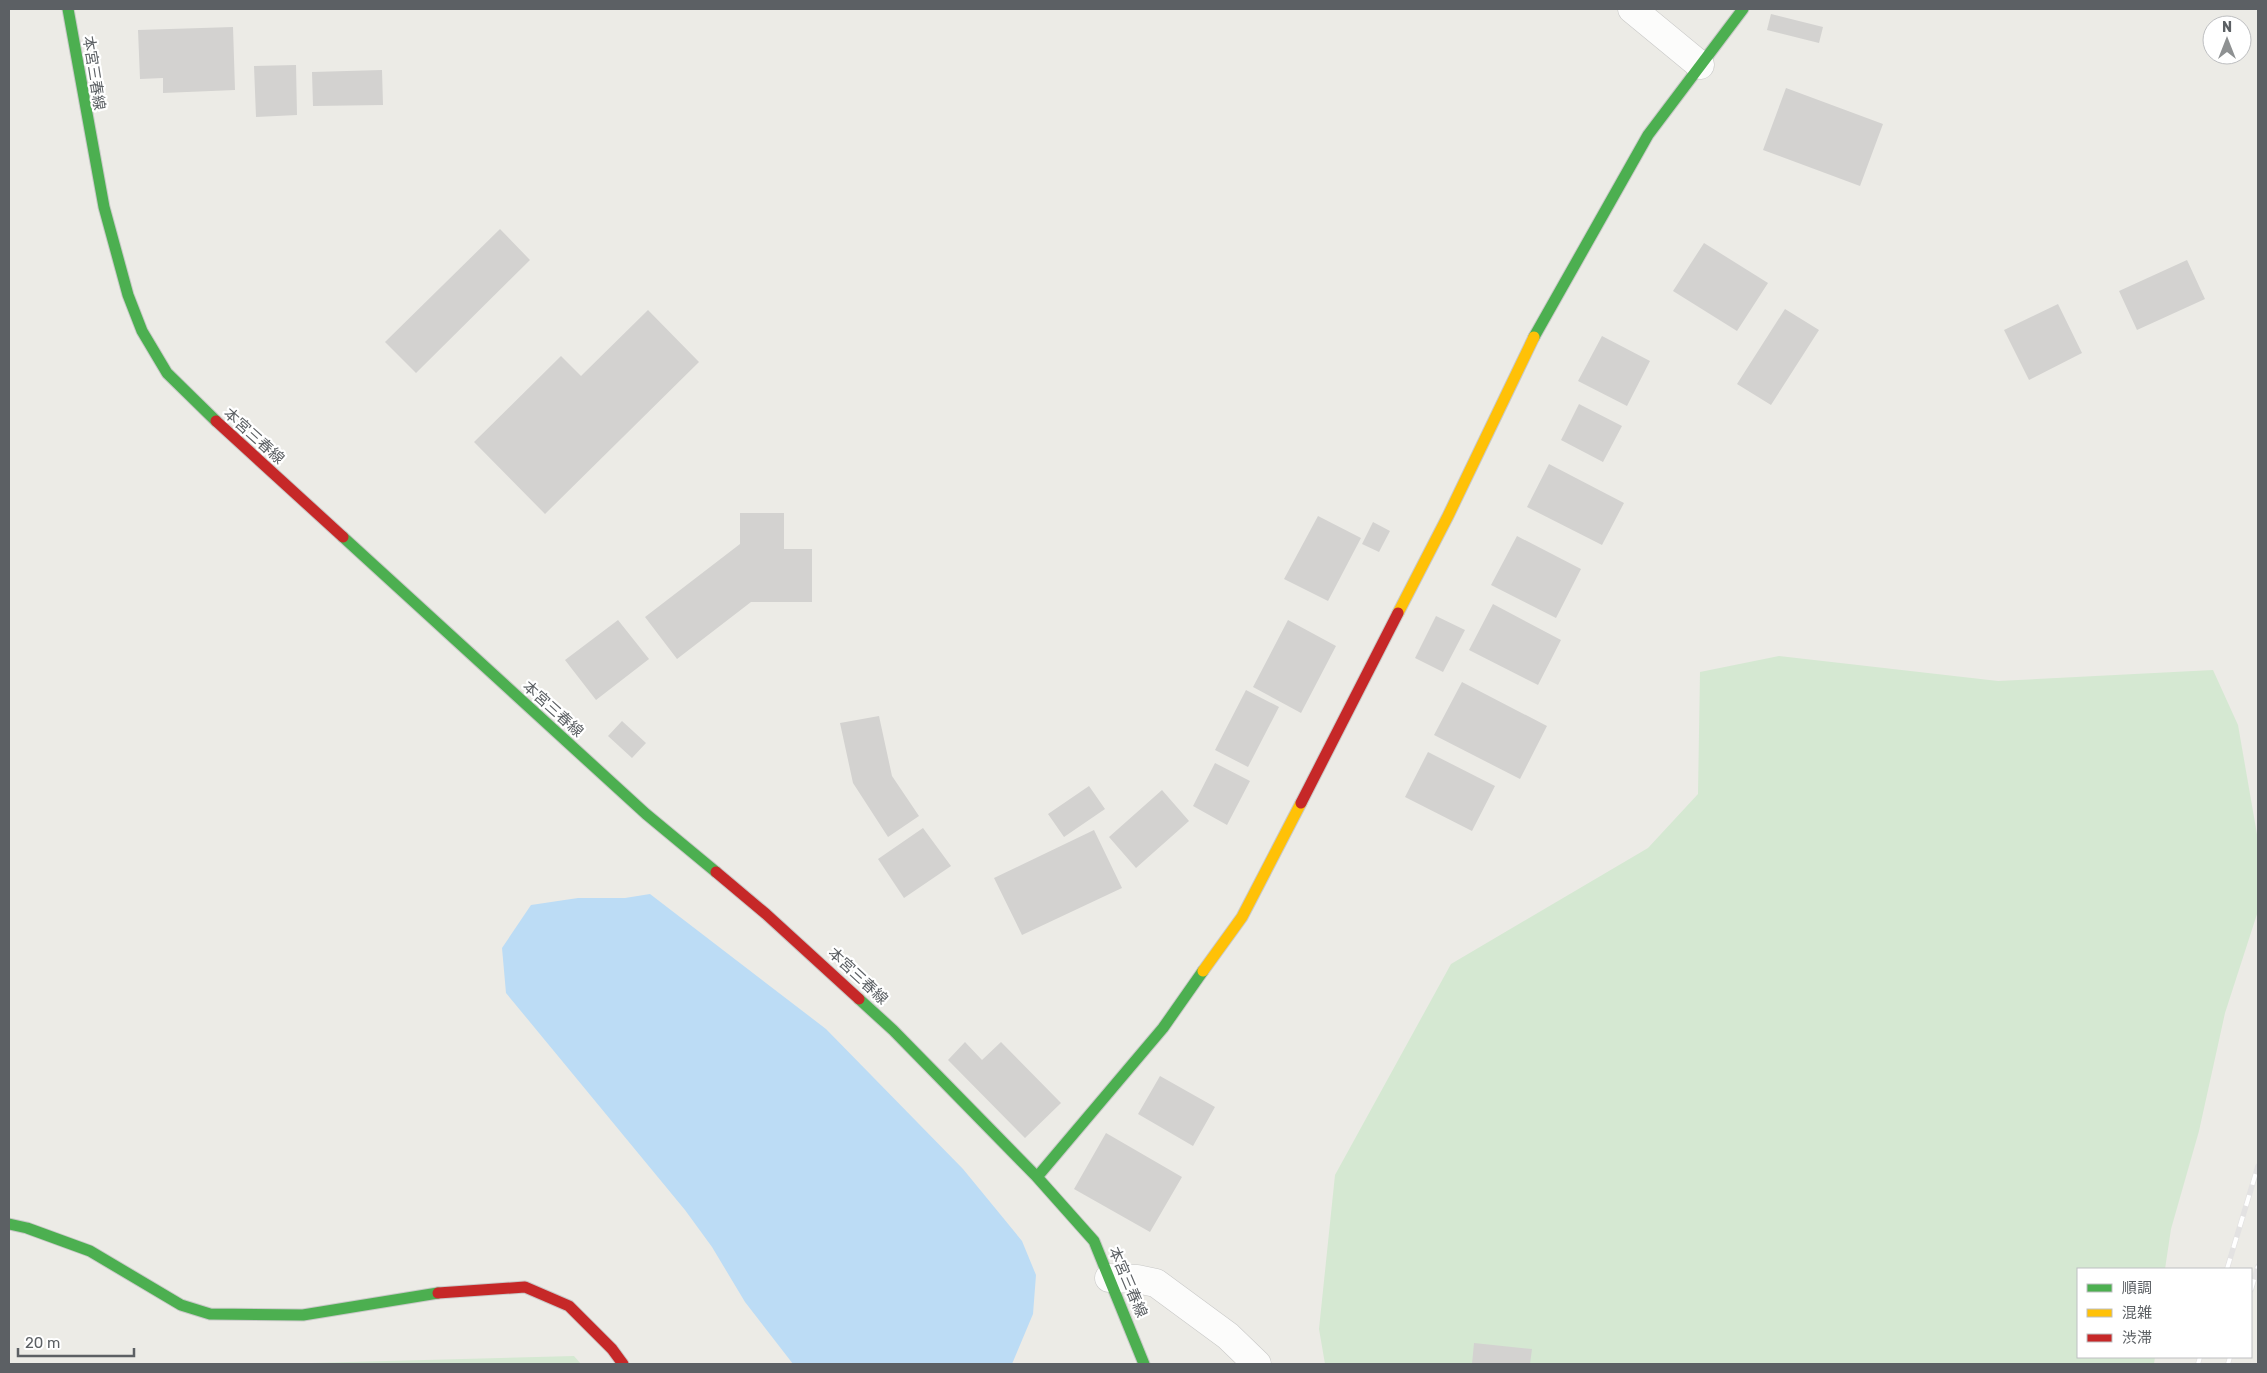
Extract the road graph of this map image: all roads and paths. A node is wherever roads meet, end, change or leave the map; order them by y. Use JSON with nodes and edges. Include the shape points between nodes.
{"nodes":[{"id":1,"x":68,"y":9,"type":"edge"},
{"id":2,"x":1632,"y":9,"type":"edge"},
{"id":3,"x":1743,"y":9,"type":"edge"},
{"id":4,"x":1700,"y":65,"type":"junction"},
{"id":5,"x":1037,"y":1177,"type":"junction"},
{"id":6,"x":9,"y":1224,"type":"edge"},
{"id":7,"x":1109,"y":1278,"type":"junction"},
{"id":8,"x":623,"y":1364,"type":"edge"},
{"id":9,"x":1144,"y":1364,"type":"edge"},
{"id":10,"x":1257,"y":1364,"type":"edge"}],
"edges":[{"from":1,"to":5,"type":"street","name":"本宮三春線","via":[[104,207],[128,295],[142,331],[168,373],[190,399],[646,814],[841,980]]},
{"from":2,"to":4,"type":"street"},
{"from":3,"to":4,"type":"street"},
{"from":4,"to":5,"type":"street","via":[[1648,136],[1541,322],[1448,516],[1242,917],[1163,1028]]},
{"from":5,"to":7,"type":"street","name":"本宮三春線","via":[[1094,1241]]},
{"from":6,"to":8,"type":"street","via":[[90,1251],[181,1305],[210,1314],[302,1315],[452,1291],[525,1287],[568,1306]]},
{"from":7,"to":9,"type":"street","name":"本宮三春線"},
{"from":7,"to":10,"type":"street","via":[[1156,1283],[1228,1336]]}]}
